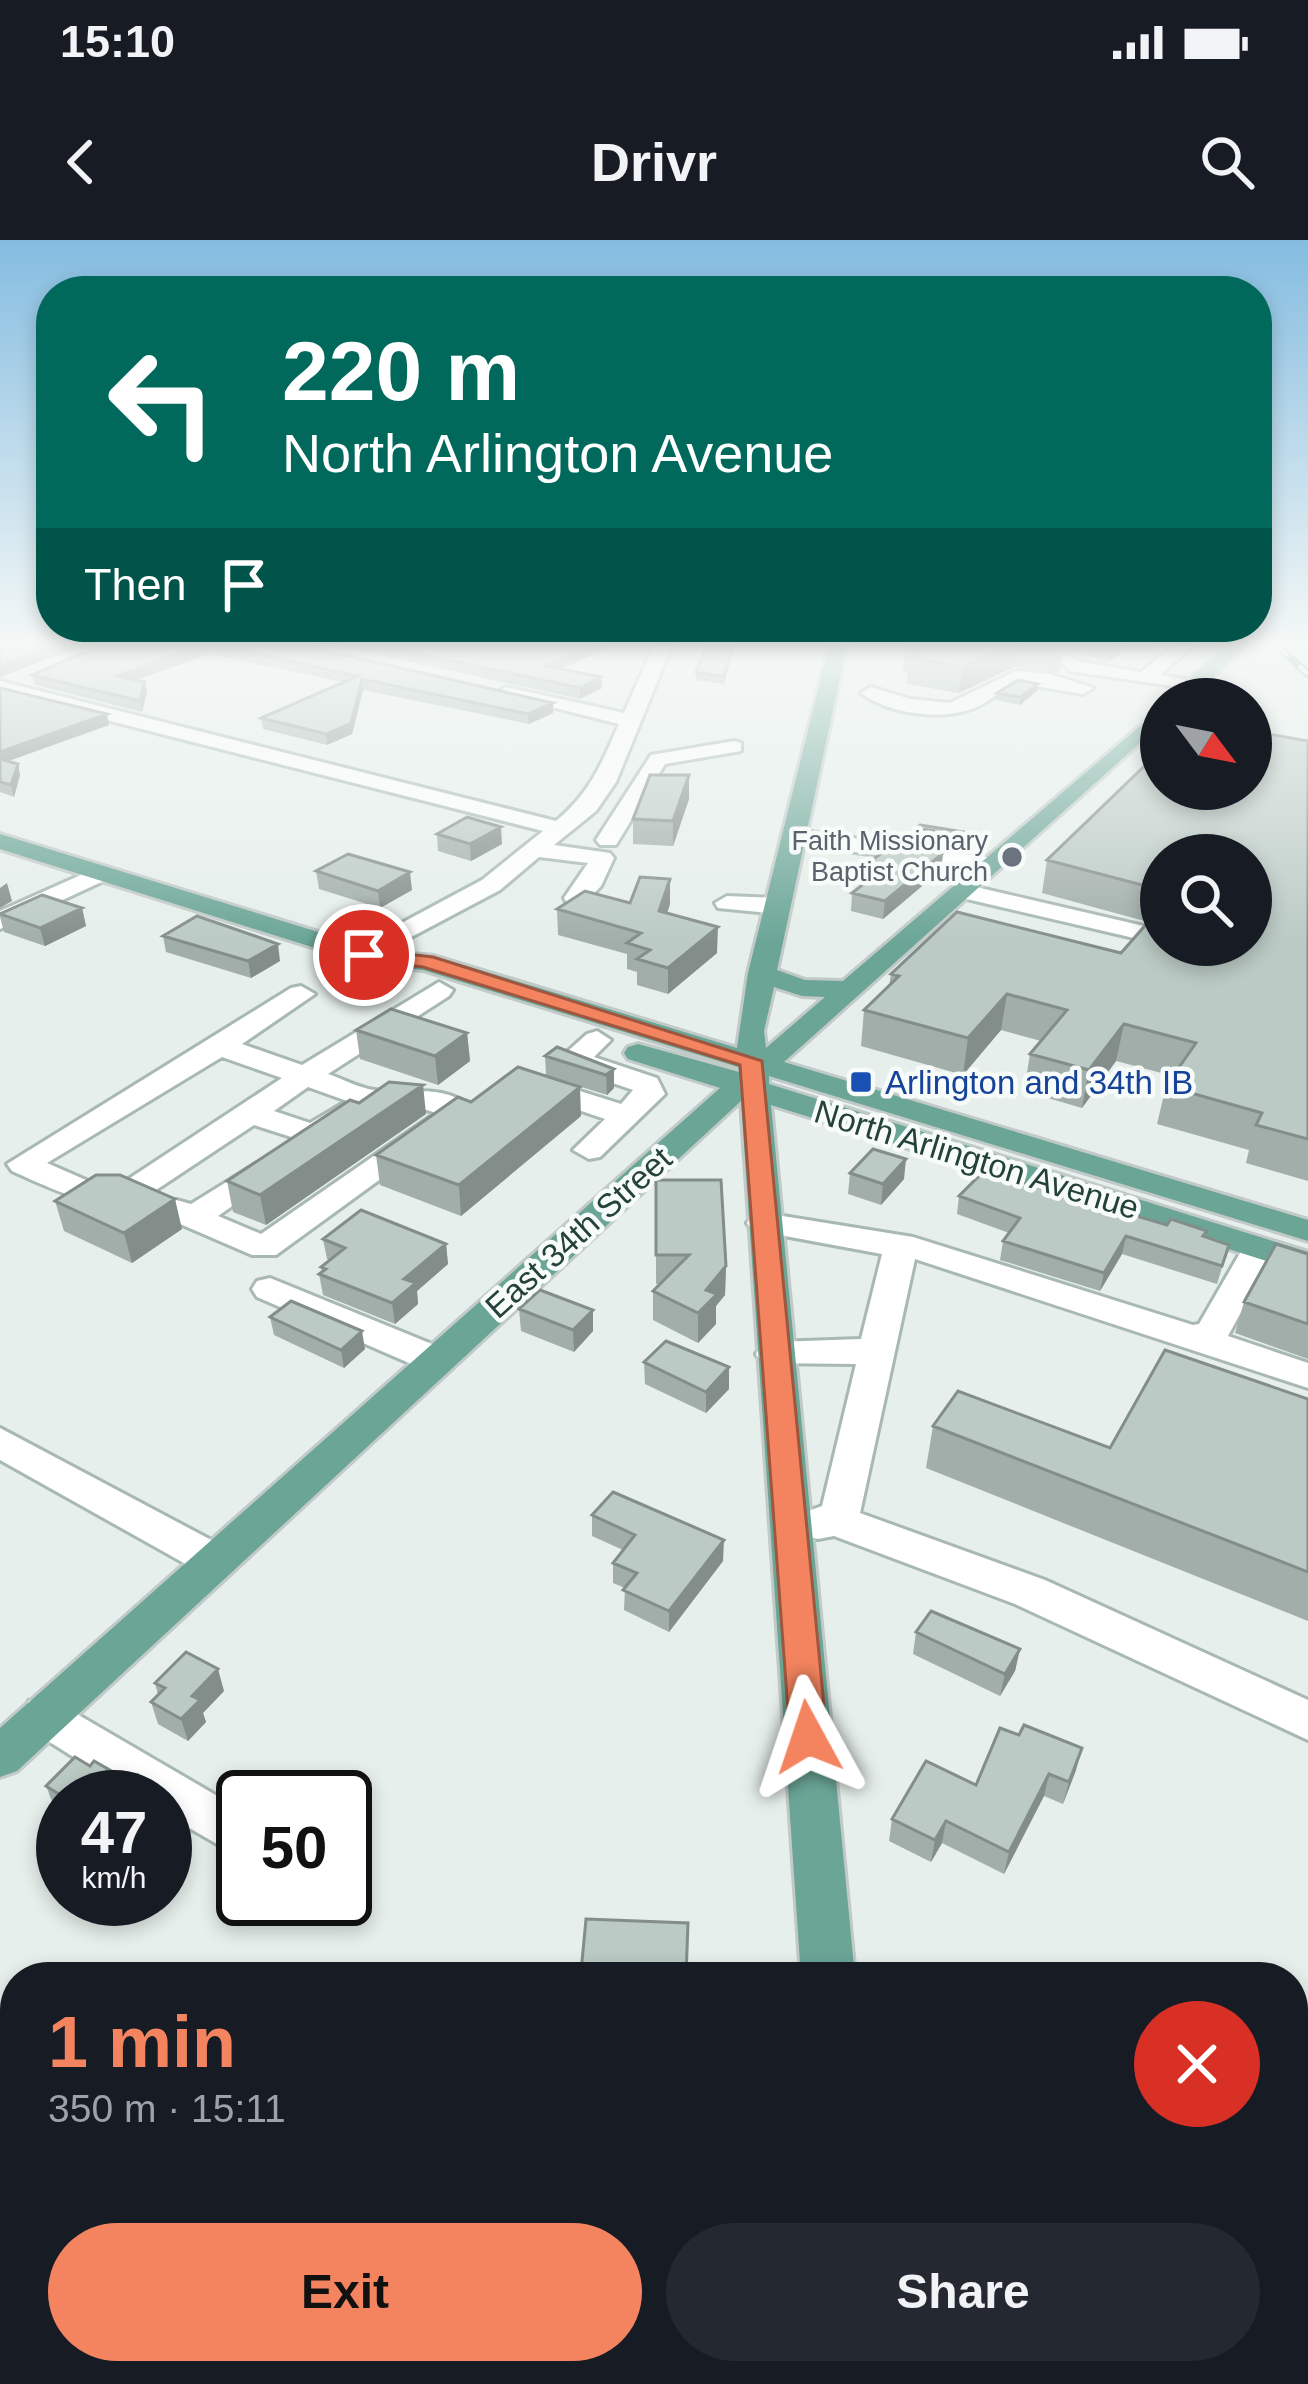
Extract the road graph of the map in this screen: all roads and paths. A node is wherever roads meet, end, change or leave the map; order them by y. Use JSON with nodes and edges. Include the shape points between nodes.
{"nodes":[{"id":1,"x":230,"y":745,"type":"edge"},
{"id":2,"x":621,"y":745,"type":"edge"},
{"id":3,"x":816,"y":745,"type":"edge"},
{"id":4,"x":1126,"y":745,"type":"edge"},
{"id":5,"x":734,"y":747,"type":"dead end"},
{"id":6,"x":562,"y":829,"type":"junction"},
{"id":7,"x":796,"y":836,"type":"junction"},
{"id":8,"x":608,"y":840,"type":"dead end"},
{"id":9,"x":0,"y":841,"type":"edge"},
{"id":10,"x":537,"y":850,"type":"junction"},
{"id":11,"x":992,"y":865,"type":"junction"},
{"id":12,"x":101,"y":872,"type":"junction"},
{"id":13,"x":963,"y":890,"type":"junction"},
{"id":14,"x":576,"y":898,"type":"edge"},
{"id":15,"x":727,"y":903,"type":"dead end"},
{"id":16,"x":778,"y":906,"type":"junction"},
{"id":17,"x":0,"y":921,"type":"edge"},
{"id":18,"x":1140,"y":933,"type":"edge"},
{"id":19,"x":371,"y":957,"type":"junction"},
{"id":20,"x":761,"y":973,"type":"junction"},
{"id":21,"x":851,"y":988,"type":"junction"},
{"id":22,"x":440,"y":990,"type":"junction"},
{"id":23,"x":302,"y":994,"type":"dead end"},
{"id":24,"x":597,"y":1040,"type":"junction"},
{"id":25,"x":219,"y":1046,"type":"junction"},
{"id":26,"x":753,"y":1075,"type":"junction"},
{"id":27,"x":305,"y":1076,"type":"junction"},
{"id":28,"x":530,"y":1084,"type":"edge"},
{"id":29,"x":371,"y":1099,"type":"junction"},
{"id":30,"x":251,"y":1113,"type":"junction"},
{"id":31,"x":626,"y":1116,"type":"junction"},
{"id":32,"x":313,"y":1136,"type":"junction"},
{"id":33,"x":589,"y":1150,"type":"dead end"},
{"id":34,"x":132,"y":1191,"type":"junction"},
{"id":35,"x":193,"y":1218,"type":"junction"},
{"id":36,"x":764,"y":1223,"type":"junction"},
{"id":37,"x":1308,"y":1231,"type":"edge"},
{"id":38,"x":901,"y":1244,"type":"junction"},
{"id":39,"x":1259,"y":1248,"type":"junction"},
{"id":40,"x":1308,"y":1263,"type":"edge"},
{"id":41,"x":270,"y":1289,"type":"dead end"},
{"id":42,"x":1192,"y":1337,"type":"junction"},
{"id":43,"x":878,"y":1351,"type":"junction"},
{"id":44,"x":776,"y":1354,"type":"junction"},
{"id":45,"x":436,"y":1360,"type":"junction"},
{"id":46,"x":1308,"y":1376,"type":"edge"},
{"id":47,"x":0,"y":1442,"type":"edge"},
{"id":48,"x":836,"y":1520,"type":"junction"},
{"id":49,"x":790,"y":1522,"type":"junction"},
{"id":50,"x":215,"y":1561,"type":"junction"},
{"id":51,"x":46,"y":1715,"type":"junction"},
{"id":52,"x":1308,"y":1720,"type":"edge"},
{"id":53,"x":0,"y":1757,"type":"edge"},
{"id":54,"x":216,"y":1820,"type":"edge"},
{"id":55,"x":827,"y":1962,"type":"edge"}],
"edges":[{"from":1,"to":6,"type":"street"},
{"from":2,"to":6,"type":"street","via":[[596,797]]},
{"from":3,"to":7,"type":"main road"},
{"from":4,"to":11,"type":"main road","name":"East 34th Street"},
{"from":5,"to":8,"type":"street","via":[[658,759],[651,788]]},
{"from":6,"to":10,"type":"street"},
{"from":7,"to":11,"type":"street"},
{"from":7,"to":16,"type":"main road"},
{"from":9,"to":12,"type":"main road","name":"North Arlington Avenue"},
{"from":10,"to":14,"type":"street","via":[[602,858]]},
{"from":10,"to":19,"type":"street"},
{"from":11,"to":13,"type":"main road","name":"East 34th Street"},
{"from":12,"to":17,"type":"street"},
{"from":12,"to":19,"type":"main road","name":"North Arlington Avenue"},
{"from":13,"to":18,"type":"street"},
{"from":13,"to":21,"type":"main road","name":"East 34th Street"},
{"from":15,"to":16,"type":"street"},
{"from":16,"to":20,"type":"main road"},
{"from":19,"to":22,"type":"main road","name":"North Arlington Avenue","via":[[389,973]]},
{"from":19,"to":26,"type":"main road","name":"North Arlington Avenue","via":[[425,962]]},
{"from":20,"to":21,"type":"main road","via":[[809,989]]},
{"from":20,"to":26,"type":"main road","via":[[750,1031]]},
{"from":21,"to":26,"type":"main road","name":"East 34th Street"},
{"from":22,"to":24,"type":"main road","name":"North Arlington Avenue"},
{"from":22,"to":27,"type":"street"},
{"from":23,"to":25,"type":"street"},
{"from":24,"to":26,"type":"main road","name":"North Arlington Avenue"},
{"from":24,"to":31,"type":"street","via":[[573,1060],[646,1084],[650,1094]]},
{"from":25,"to":27,"type":"street"},
{"from":25,"to":34,"type":"street","via":[[23,1164],[91,1194]]},
{"from":26,"to":36,"type":"main road"},
{"from":26,"to":37,"type":"main road","name":"North Arlington Avenue"},
{"from":26,"to":39,"type":"main road","name":"North Arlington Avenue"},
{"from":26,"to":45,"type":"main road","name":"East 34th Street"},
{"from":27,"to":29,"type":"street"},
{"from":27,"to":30,"type":"street"},
{"from":28,"to":31,"type":"street"},
{"from":29,"to":32,"type":"street"},
{"from":29,"to":35,"type":"street","via":[[416,1096],[459,1111],[264,1248]]},
{"from":30,"to":32,"type":"street"},
{"from":30,"to":34,"type":"street"},
{"from":31,"to":33,"type":"street"},
{"from":32,"to":35,"type":"street"},
{"from":34,"to":35,"type":"street"},
{"from":36,"to":38,"type":"street"},
{"from":36,"to":44,"type":"main road"},
{"from":38,"to":42,"type":"street"},
{"from":38,"to":43,"type":"street"},
{"from":39,"to":40,"type":"main road","name":"North Arlington Avenue"},
{"from":39,"to":42,"type":"street","via":[[1212,1333]]},
{"from":41,"to":45,"type":"street"},
{"from":42,"to":46,"type":"street"},
{"from":43,"to":44,"type":"street"},
{"from":43,"to":48,"type":"street"},
{"from":44,"to":49,"type":"main road"},
{"from":45,"to":50,"type":"main road","name":"East 34th Street"},
{"from":47,"to":50,"type":"street"},
{"from":48,"to":49,"type":"street"},
{"from":48,"to":52,"type":"street","via":[[1030,1592]]},
{"from":49,"to":55,"type":"main road"},
{"from":50,"to":51,"type":"main road","name":"East 34th Street"},
{"from":51,"to":53,"type":"main road","name":"East 34th Street"},
{"from":51,"to":54,"type":"street"}]}
